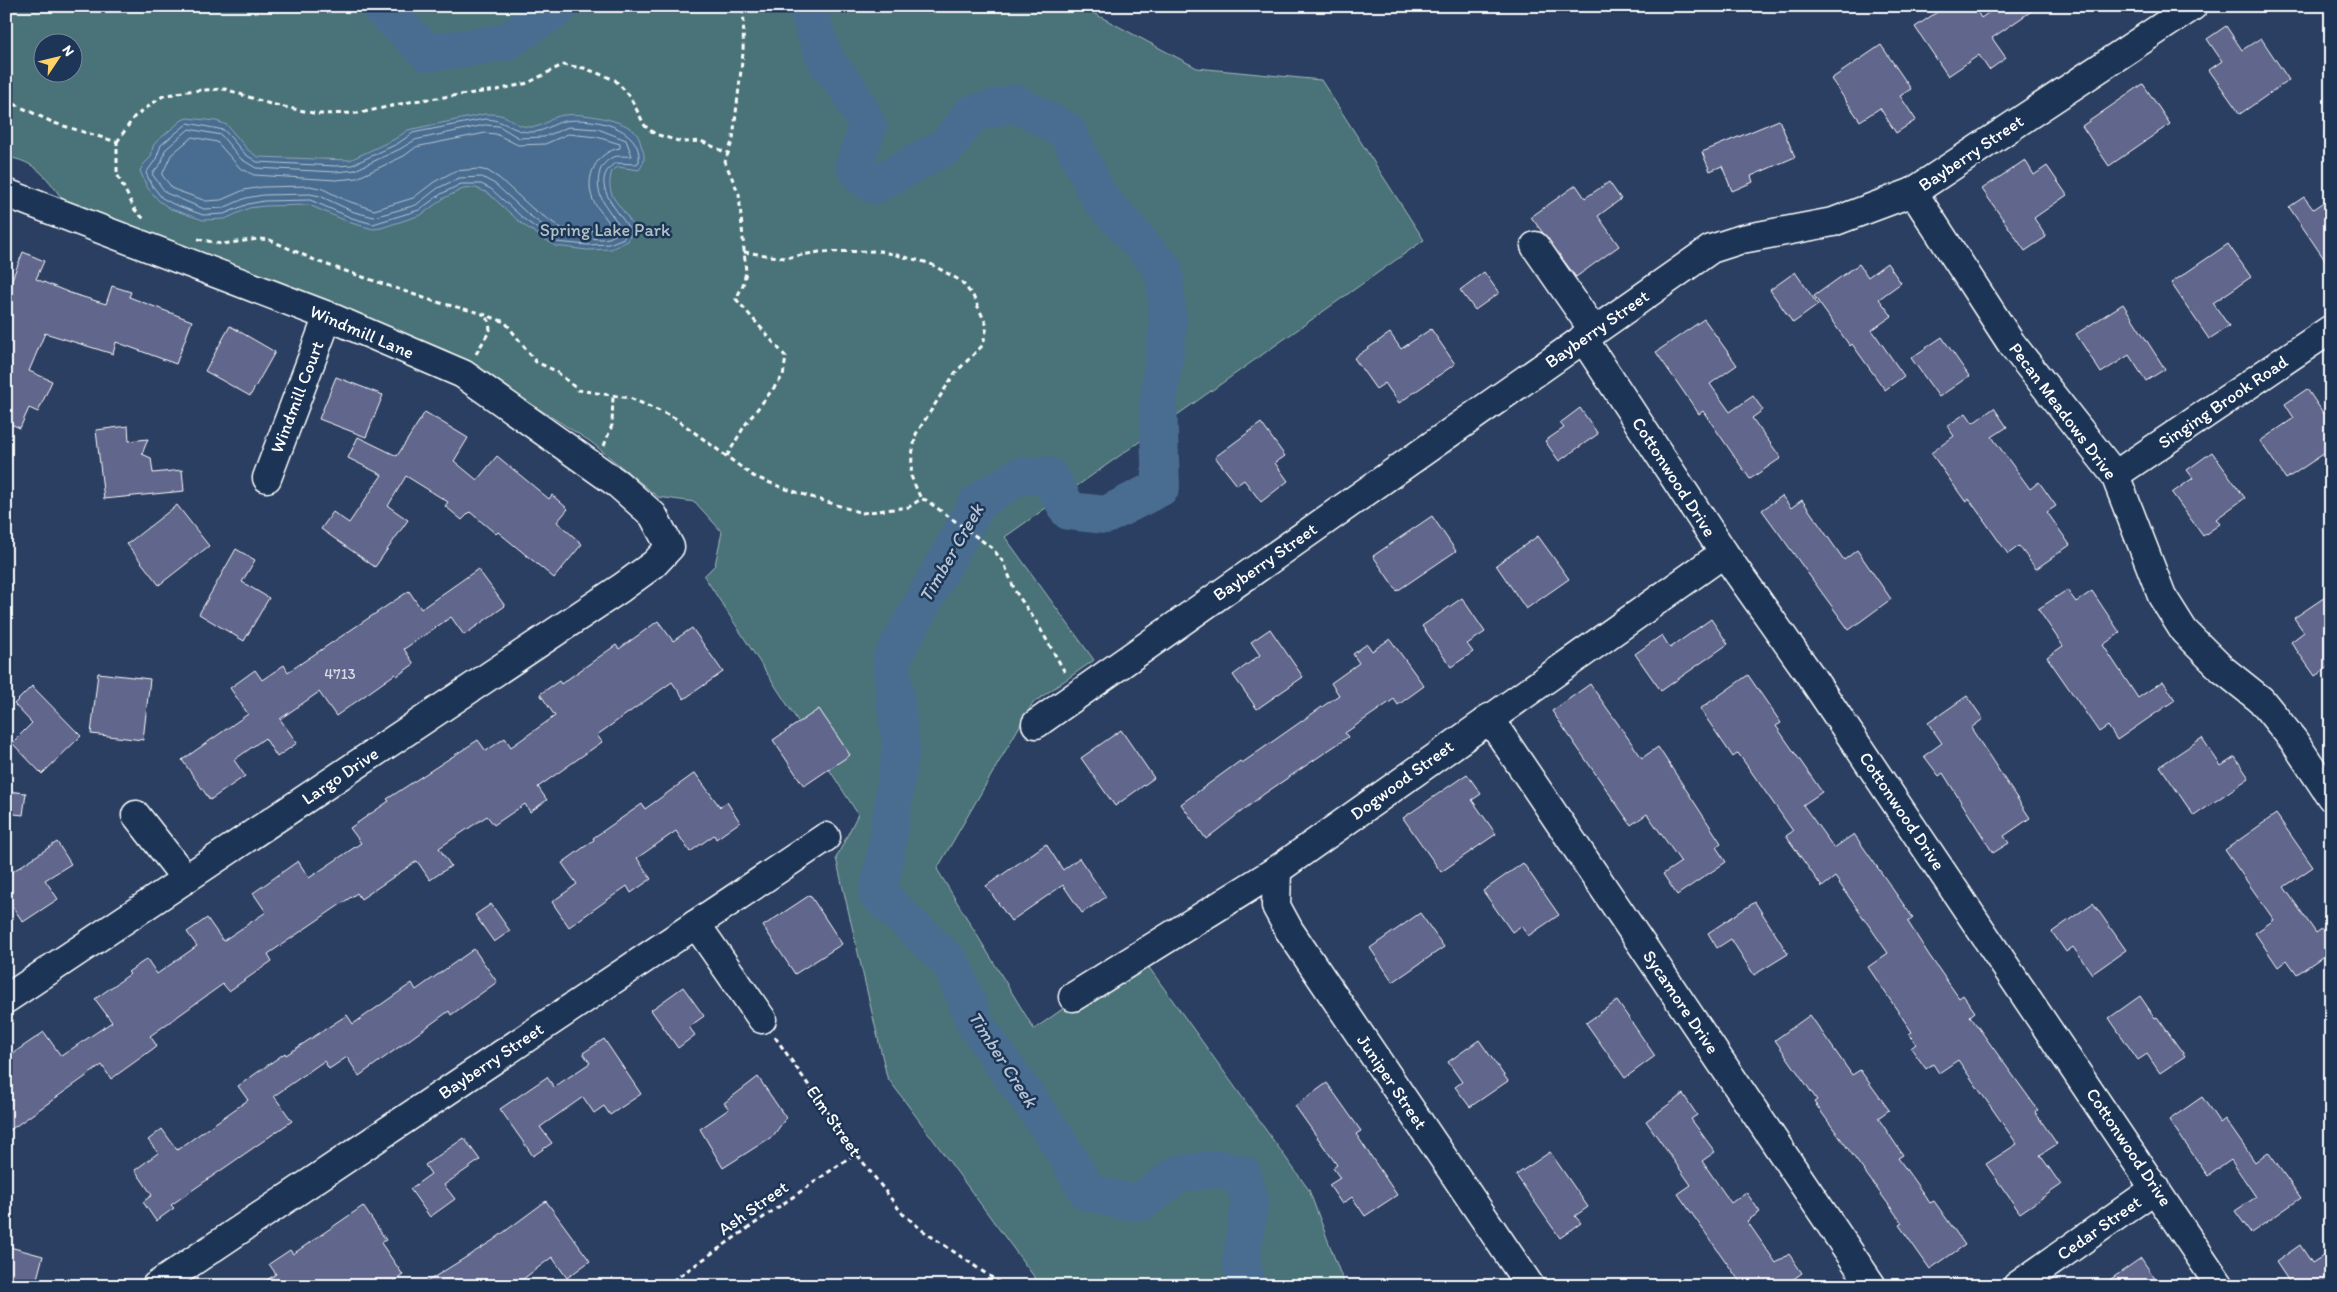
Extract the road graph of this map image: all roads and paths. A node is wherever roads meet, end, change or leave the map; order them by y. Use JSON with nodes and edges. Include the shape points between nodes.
{"nodes":[{"id":1,"x":744,"y":6,"type":"edge"},
{"id":2,"x":2193,"y":6,"type":"edge"},
{"id":3,"x":6,"y":100,"type":"edge"},
{"id":4,"x":117,"y":142,"type":"junction"},
{"id":5,"x":729,"y":154,"type":"junction"},
{"id":6,"x":1914,"y":192,"type":"junction"},
{"id":7,"x":6,"y":193,"type":"edge"},
{"id":8,"x":149,"y":224,"type":"dead end"},
{"id":9,"x":191,"y":237,"type":"dead end"},
{"id":10,"x":1535,"y":246,"type":"dead end"},
{"id":11,"x":744,"y":252,"type":"junction"},
{"id":12,"x":480,"y":313,"type":"junction"},
{"id":13,"x":328,"y":316,"type":"junction"},
{"id":14,"x":2331,"y":329,"type":"edge"},
{"id":15,"x":1589,"y":334,"type":"junction"},
{"id":16,"x":464,"y":374,"type":"junction"},
{"id":17,"x":613,"y":395,"type":"junction"},
{"id":18,"x":727,"y":456,"type":"junction"},
{"id":19,"x":596,"y":467,"type":"junction"},
{"id":20,"x":2115,"y":476,"type":"junction"},
{"id":21,"x":267,"y":478,"type":"dead end"},
{"id":22,"x":921,"y":499,"type":"junction"},
{"id":23,"x":670,"y":547,"type":"joint"},
{"id":24,"x":1724,"y":553,"type":"junction"},
{"id":25,"x":1079,"y":693,"type":"junction"},
{"id":26,"x":1489,"y":718,"type":"junction"},
{"id":27,"x":1036,"y":724,"type":"dead end"},
{"id":28,"x":2331,"y":797,"type":"edge"},
{"id":29,"x":136,"y":815,"type":"dead end"},
{"id":30,"x":826,"y":837,"type":"dead end"},
{"id":31,"x":1276,"y":870,"type":"junction"},
{"id":32,"x":186,"y":879,"type":"junction"},
{"id":33,"x":696,"y":924,"type":"junction"},
{"id":34,"x":1073,"y":997,"type":"dead end"},
{"id":35,"x":6,"y":998,"type":"edge"},
{"id":36,"x":762,"y":1019,"type":"joint"},
{"id":37,"x":856,"y":1153,"type":"junction"},
{"id":38,"x":2156,"y":1188,"type":"junction"},
{"id":39,"x":156,"y":1286,"type":"edge"},
{"id":40,"x":665,"y":1286,"type":"edge"},
{"id":41,"x":1004,"y":1286,"type":"edge"},
{"id":42,"x":1530,"y":1286,"type":"edge"},
{"id":43,"x":1872,"y":1286,"type":"edge"},
{"id":44,"x":2017,"y":1286,"type":"edge"},
{"id":45,"x":2220,"y":1286,"type":"edge"}],
"edges":[{"from":1,"to":5,"type":"path","via":[[743,53]]},
{"from":2,"to":6,"type":"street","name":"Bayberry Street"},
{"from":3,"to":4,"type":"path","via":[[54,123]]},
{"from":4,"to":5,"type":"path","via":[[134,117],[164,96],[188,91],[225,89],[270,104],[318,114],[360,113],[528,83],[562,65],[584,68],[615,80],[629,95],[645,126],[656,134],[682,142],[701,141]]},
{"from":4,"to":8,"type":"path","via":[[117,174],[135,210]]},
{"from":5,"to":11,"type":"path","via":[[725,162],[739,194]]},
{"from":6,"to":15,"type":"street","name":"Bayberry Street","via":[[1832,222],[1742,239],[1711,249]]},
{"from":6,"to":20,"type":"street","name":"Pecan Meadows Drive","via":[[2011,344]]},
{"from":7,"to":13,"type":"street","name":"Windmill Lane"},
{"from":9,"to":12,"type":"path","via":[[222,244],[270,240],[319,262],[433,301]]},
{"from":10,"to":15,"type":"street","name":"Cottonwood Drive"},
{"from":11,"to":18,"type":"path","via":[[746,272],[736,299],[786,357],[783,376],[745,425]]},
{"from":11,"to":22,"type":"path","via":[[785,258],[819,252],[880,251],[929,263],[961,281],[973,296],[987,326],[983,346],[955,374],[916,434],[911,476]]},
{"from":12,"to":16,"type":"path","via":[[489,321],[490,330]]},
{"from":12,"to":17,"type":"path","via":[[505,322],[536,362],[556,371],[578,390]]},
{"from":13,"to":16,"type":"street","name":"Windmill Lane"},
{"from":13,"to":21,"type":"street","name":"Windmill Court"},
{"from":14,"to":20,"type":"street","name":"Singing Brook Road"},
{"from":15,"to":24,"type":"street","name":"Cottonwood Drive"},
{"from":15,"to":25,"type":"street","name":"Bayberry Street"},
{"from":16,"to":19,"type":"street","name":"Windmill Lane"},
{"from":17,"to":18,"type":"path","via":[[630,398],[675,418]]},
{"from":17,"to":19,"type":"path","via":[[612,425]]},
{"from":18,"to":22,"type":"path","via":[[753,476],[862,513],[909,507]]},
{"from":19,"to":23,"type":"street","name":"Windmill Lane","via":[[653,515]]},
{"from":20,"to":28,"type":"street","name":"Pecan Meadows Drive","via":[[2162,596],[2184,631],[2222,669],[2261,700],[2294,741]]},
{"from":22,"to":25,"type":"path","via":[[992,548]]},
{"from":23,"to":32,"type":"street","name":"Largo Drive","via":[[654,564],[621,588]]},
{"from":24,"to":26,"type":"street","name":"Dogwood Street"},
{"from":24,"to":38,"type":"street","name":"Cottonwood Drive","via":[[1810,674]]},
{"from":25,"to":27,"type":"street","name":"Bayberry Street"},
{"from":26,"to":31,"type":"street","name":"Dogwood Street"},
{"from":26,"to":43,"type":"street","name":"Sycamore Drive"},
{"from":29,"to":32,"type":"street"},
{"from":30,"to":33,"type":"street","name":"Bayberry Street"},
{"from":31,"to":34,"type":"street","name":"Dogwood Street"},
{"from":31,"to":42,"type":"street","name":"Juniper Street","via":[[1276,906],[1289,930]]},
{"from":32,"to":35,"type":"street","name":"Largo Drive"},
{"from":33,"to":36,"type":"street"},
{"from":33,"to":39,"type":"street","name":"Bayberry Street"},
{"from":36,"to":37,"type":"path","name":"Elm Street"},
{"from":37,"to":40,"type":"path","name":"Ash Street"},
{"from":37,"to":41,"type":"path","name":"Elm Street","via":[[902,1213]]},
{"from":38,"to":44,"type":"street","name":"Cedar Street"},
{"from":38,"to":45,"type":"street","name":"Cottonwood Drive"}]}
